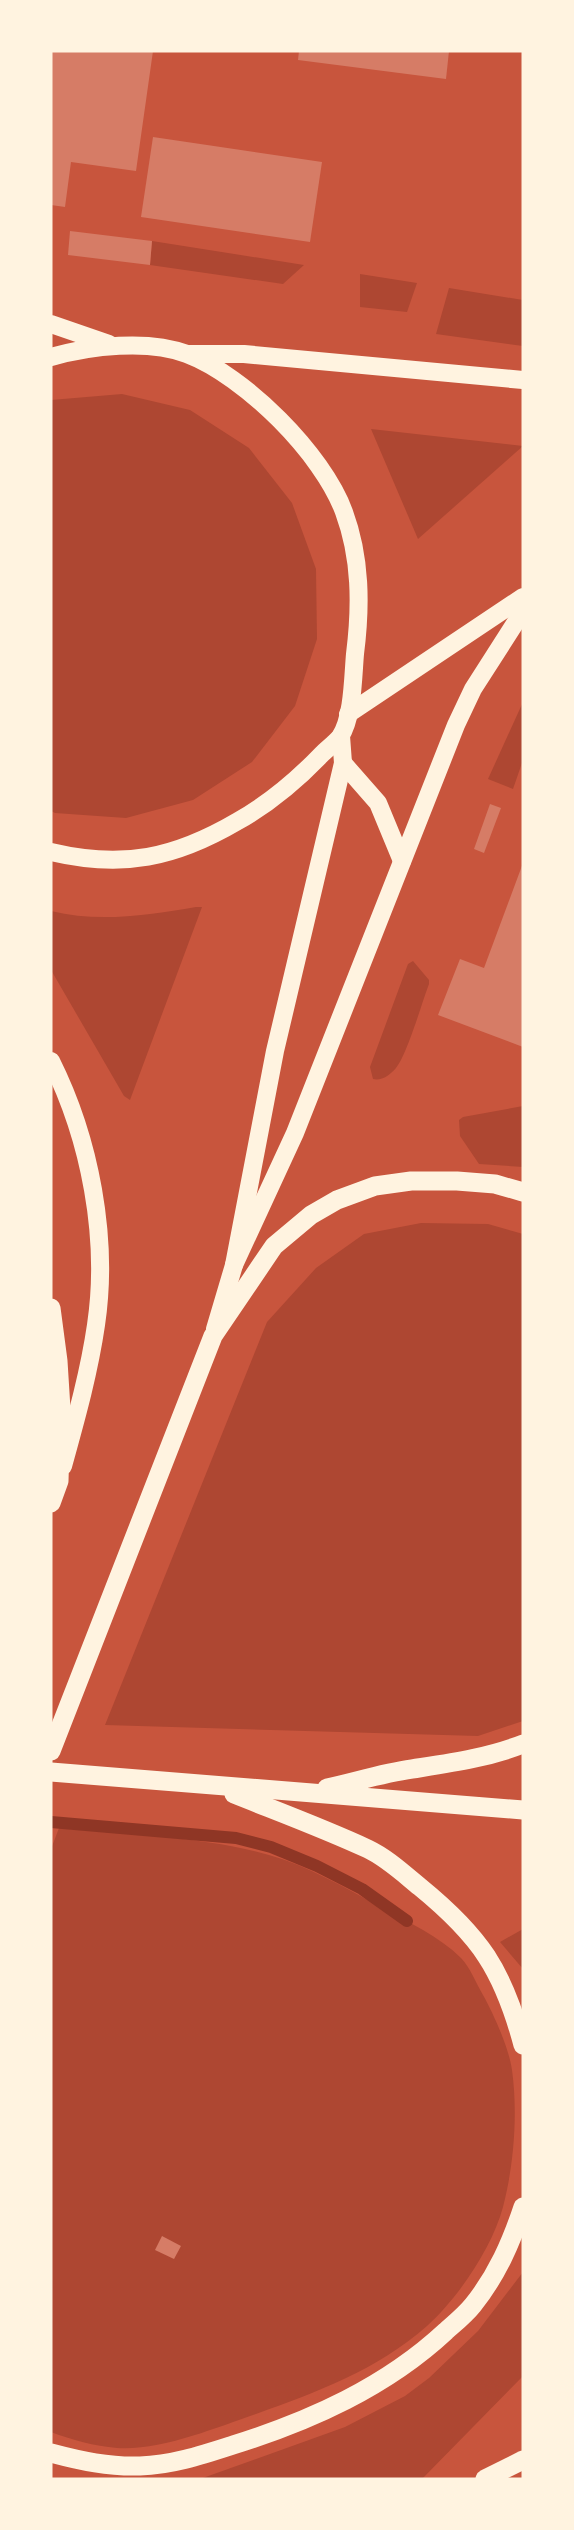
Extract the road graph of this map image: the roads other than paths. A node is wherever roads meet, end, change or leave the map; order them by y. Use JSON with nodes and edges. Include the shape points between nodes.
{"nodes":[{"id":1,"x":51,"y":324,"type":"edge"},
{"id":2,"x":112,"y":345,"type":"junction"},
{"id":3,"x":186,"y":354,"type":"junction"},
{"id":4,"x":51,"y":357,"type":"edge"},
{"id":5,"x":523,"y":380,"type":"edge"},
{"id":6,"x":523,"y":597,"type":"edge"},
{"id":7,"x":523,"y":611,"type":"edge"},
{"id":8,"x":348,"y":714,"type":"junction"},
{"id":9,"x":341,"y":736,"type":"junction"},
{"id":10,"x":343,"y":763,"type":"junction"},
{"id":11,"x":51,"y":852,"type":"edge"},
{"id":12,"x":402,"y":861,"type":"junction"},
{"id":13,"x":51,"y":1061,"type":"edge"},
{"id":14,"x":523,"y":1192,"type":"edge"},
{"id":15,"x":234,"y":1265,"type":"junction"},
{"id":16,"x":51,"y":1308,"type":"edge"},
{"id":17,"x":213,"y":1336,"type":"junction"},
{"id":18,"x":59,"y":1481,"type":"junction"},
{"id":19,"x":51,"y":1503,"type":"edge"},
{"id":20,"x":523,"y":1744,"type":"edge"},
{"id":21,"x":51,"y":1751,"type":"edge"},
{"id":22,"x":51,"y":1772,"type":"edge"},
{"id":23,"x":217,"y":1787,"type":"junction"},
{"id":24,"x":307,"y":1793,"type":"junction"},
{"id":25,"x":523,"y":1810,"type":"edge"},
{"id":26,"x":523,"y":2045,"type":"edge"},
{"id":27,"x":523,"y":2207,"type":"edge"},
{"id":28,"x":51,"y":2453,"type":"edge"},
{"id":29,"x":523,"y":2460,"type":"edge"},
{"id":30,"x":485,"y":2479,"type":"edge"}],
"edges":[{"from":1,"to":2,"type":"main road"},
{"from":2,"to":3,"type":"main road"},
{"from":2,"to":4,"type":"main road"},
{"from":3,"to":5,"type":"main road","via":[[244,354]]},
{"from":3,"to":8,"type":"main road","via":[[232,379],[292,432],[320,467],[344,511],[359,595]]},
{"from":6,"to":8,"type":"main road"},
{"from":7,"to":12,"type":"main road","via":[[473,689]]},
{"from":8,"to":9,"type":"main road"},
{"from":9,"to":10,"type":"main road"},
{"from":9,"to":11,"type":"main road","via":[[265,806],[181,848],[140,860],[106,861]]},
{"from":10,"to":12,"type":"main road","via":[[378,803]]},
{"from":10,"to":15,"type":"main road","via":[[275,1051]]},
{"from":12,"to":15,"type":"main road","via":[[295,1133]]},
{"from":13,"to":18,"type":"main road","via":[[78,1124],[90,1171],[99,1272],[97,1324]]},
{"from":14,"to":17,"type":"highway","via":[[495,1184],[411,1181],[375,1186],[337,1200],[274,1246]]},
{"from":15,"to":17,"type":"main road"},
{"from":16,"to":18,"type":"highway","via":[[61,1409]]},
{"from":17,"to":21,"type":"highway"},
{"from":18,"to":19,"type":"highway"},
{"from":20,"to":24,"type":"highway","via":[[456,1763]]},
{"from":22,"to":23,"type":"highway"},
{"from":23,"to":24,"type":"highway"},
{"from":23,"to":26,"type":"highway","via":[[371,1850],[449,1910],[479,1943],[500,1977]]},
{"from":24,"to":25,"type":"highway"},
{"from":27,"to":28,"type":"highway","via":[[511,2243],[471,2308],[408,2363],[352,2398],[184,2461],[140,2466],[95,2464]]},
{"from":29,"to":30,"type":"highway"}]}
